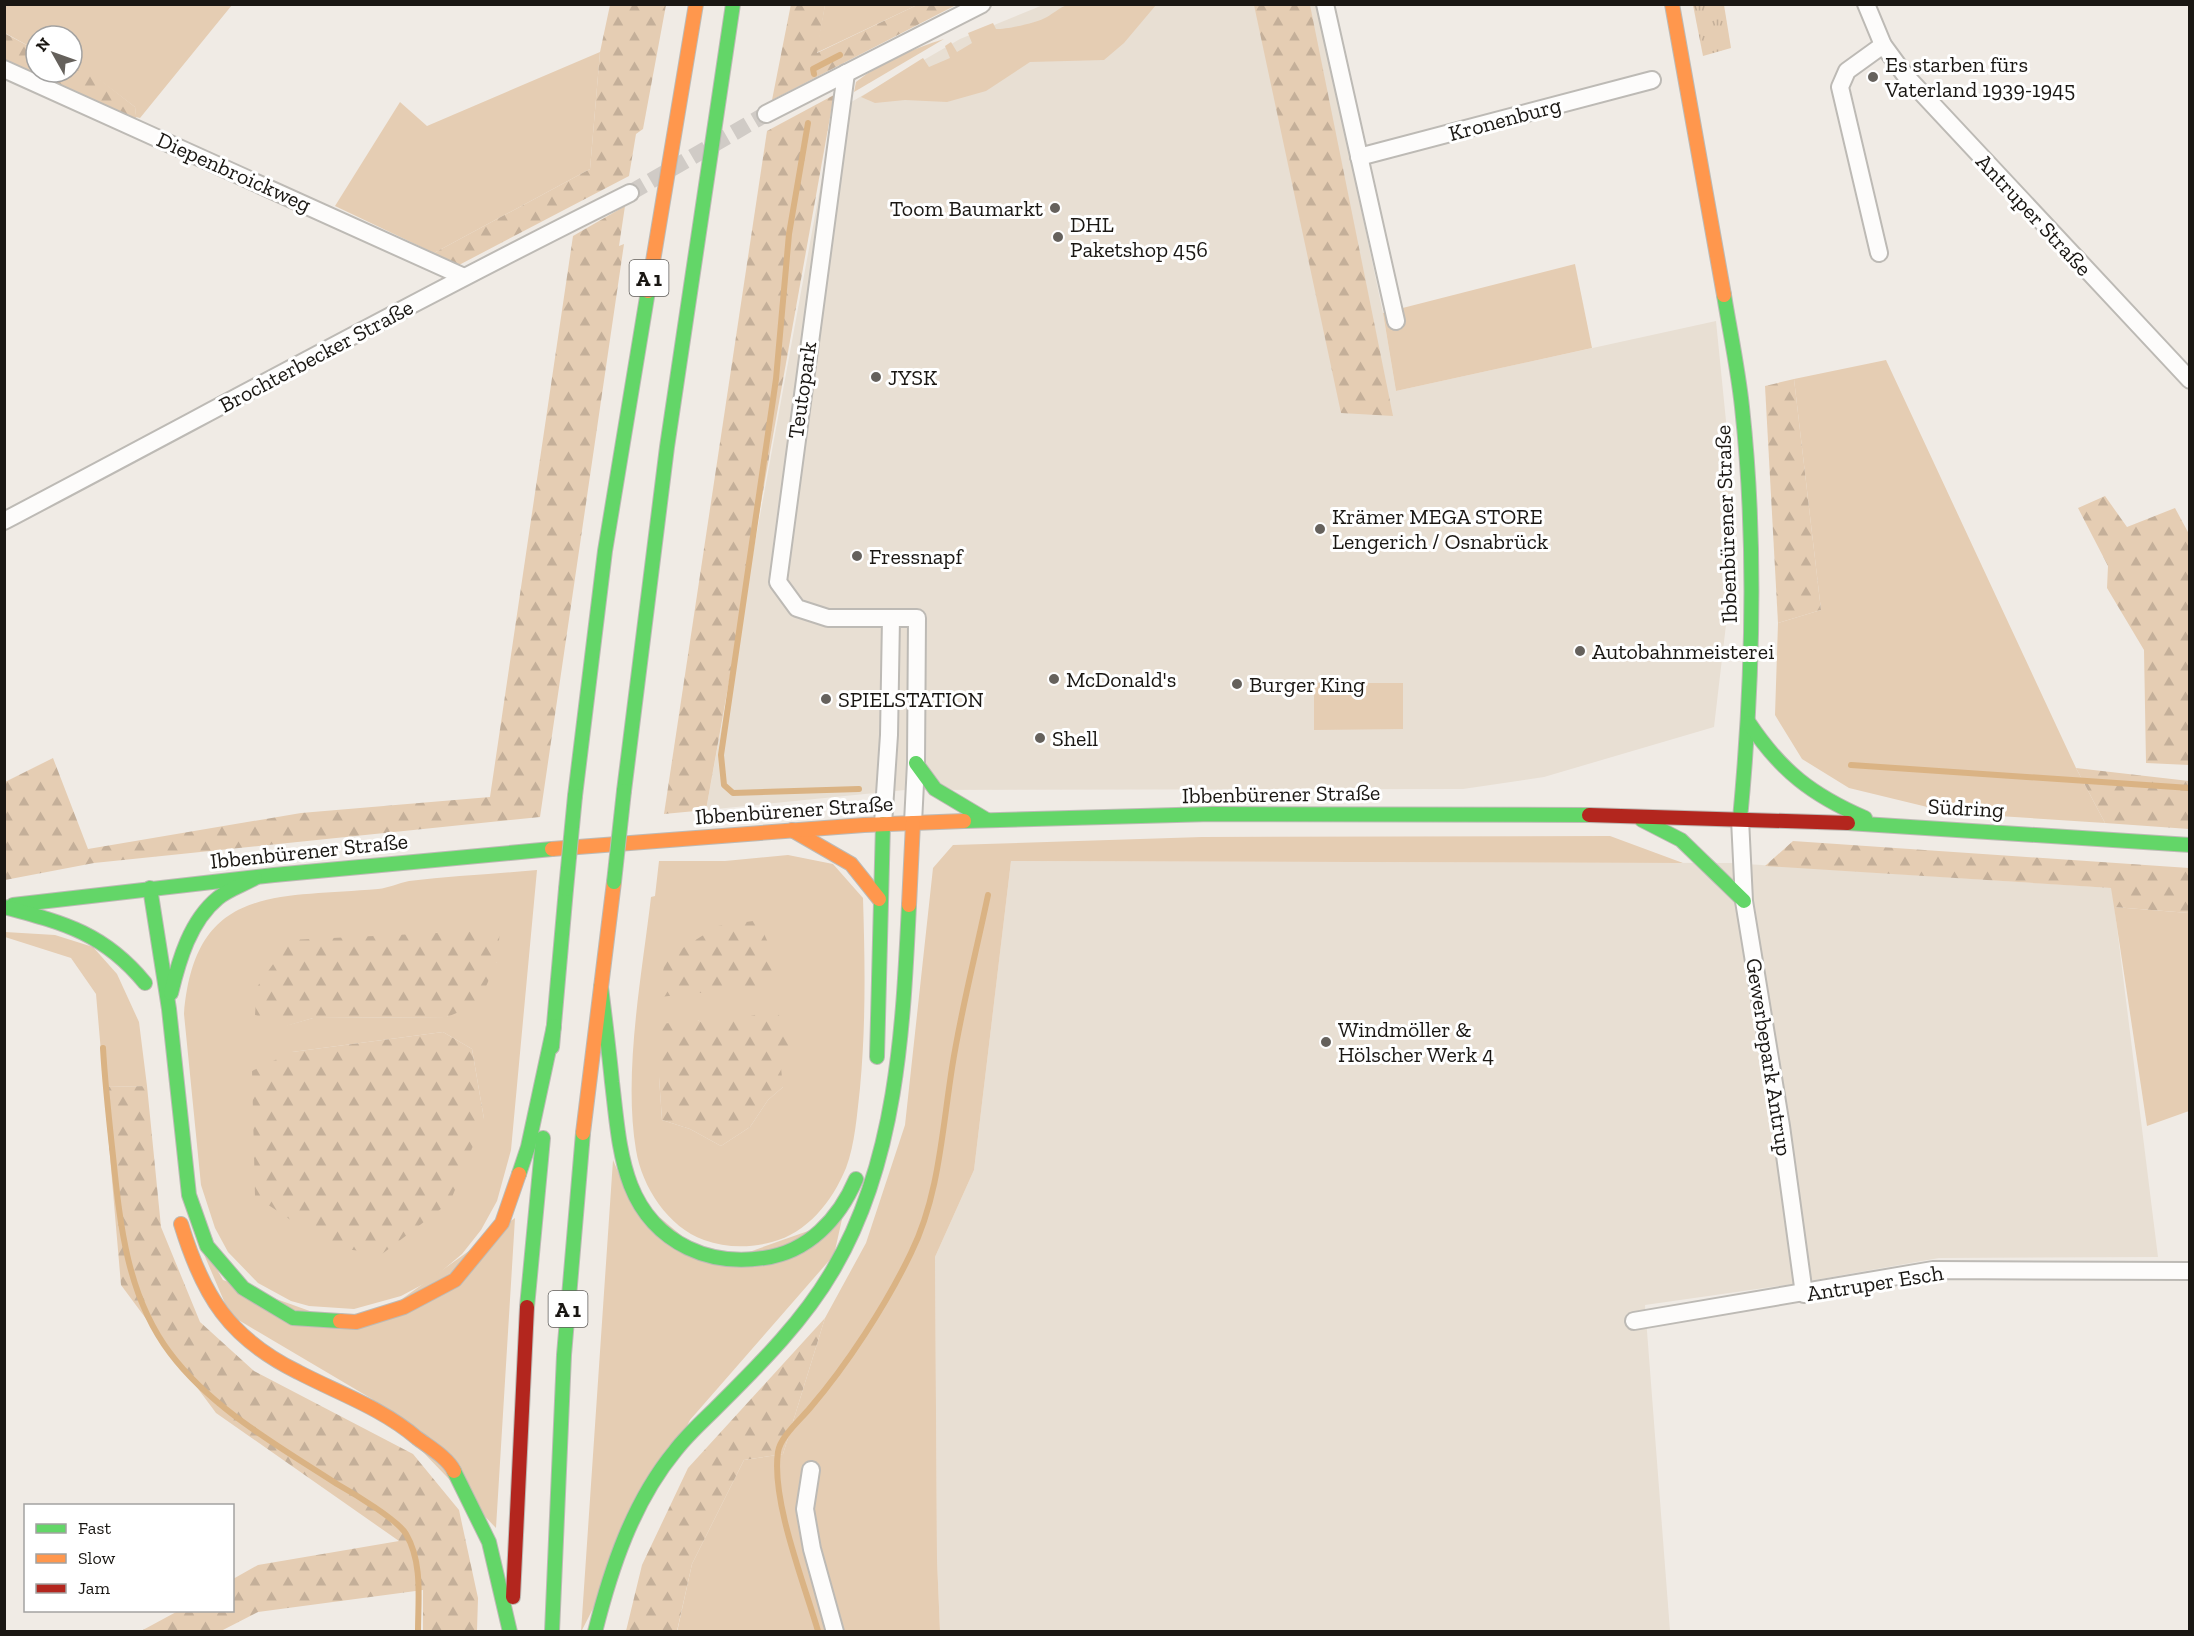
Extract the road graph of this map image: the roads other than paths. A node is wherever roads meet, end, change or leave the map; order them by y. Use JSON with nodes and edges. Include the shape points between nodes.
{"nodes":[{"id":1,"x":696,"y":4,"type":"edge"},
{"id":2,"x":733,"y":4,"type":"edge"},
{"id":3,"x":982,"y":4,"type":"edge"},
{"id":4,"x":1325,"y":4,"type":"edge"},
{"id":5,"x":1672,"y":4,"type":"edge"},
{"id":6,"x":1866,"y":4,"type":"edge"},
{"id":7,"x":1883,"y":45,"type":"junction"},
{"id":8,"x":5,"y":71,"type":"edge"},
{"id":9,"x":846,"y":73,"type":"junction"},
{"id":10,"x":1652,"y":81,"type":"dead end"},
{"id":11,"x":766,"y":114,"type":"tunnel mouth"},
{"id":12,"x":1359,"y":157,"type":"junction"},
{"id":13,"x":630,"y":193,"type":"tunnel mouth"},
{"id":14,"x":1879,"y":253,"type":"dead end"},
{"id":15,"x":462,"y":276,"type":"junction"},
{"id":16,"x":1396,"y":321,"type":"dead end"},
{"id":17,"x":2190,"y":380,"type":"edge"},
{"id":18,"x":4,"y":522,"type":"edge"},
{"id":19,"x":891,"y":618,"type":"junction"},
{"id":20,"x":1749,"y":723,"type":"junction"},
{"id":21,"x":916,"y":763,"type":"junction"},
{"id":22,"x":1637,"y":817,"type":"junction"},
{"id":23,"x":1740,"y":819,"type":"junction"},
{"id":24,"x":989,"y":821,"type":"junction"},
{"id":25,"x":913,"y":823,"type":"junction"},
{"id":26,"x":883,"y":824,"type":"junction"},
{"id":27,"x":1881,"y":824,"type":"junction"},
{"id":28,"x":792,"y":830,"type":"junction"},
{"id":29,"x":2190,"y":845,"type":"edge"},
{"id":30,"x":255,"y":878,"type":"junction"},
{"id":31,"x":150,"y":888,"type":"junction"},
{"id":32,"x":879,"y":899,"type":"junction"},
{"id":33,"x":1744,"y":901,"type":"junction"},
{"id":34,"x":4,"y":907,"type":"edge"},
{"id":35,"x":141,"y":960,"type":"dead end"},
{"id":36,"x":601,"y":987,"type":"junction"},
{"id":37,"x":169,"y":1009,"type":"junction"},
{"id":38,"x":157,"y":1022,"type":"dead end"},
{"id":39,"x":554,"y":1026,"type":"junction"},
{"id":40,"x":876,"y":1076,"type":"dead end"},
{"id":41,"x":859,"y":1170,"type":"dead end"},
{"id":42,"x":2190,"y":1271,"type":"edge"},
{"id":43,"x":1804,"y":1294,"type":"junction"},
{"id":44,"x":1635,"y":1321,"type":"dead end"},
{"id":45,"x":811,"y":1470,"type":"dead end"},
{"id":46,"x":511,"y":1632,"type":"edge"},
{"id":47,"x":552,"y":1632,"type":"edge"},
{"id":48,"x":595,"y":1632,"type":"edge"},
{"id":49,"x":835,"y":1632,"type":"edge"}],
"edges":[{"from":1,"to":39,"type":"main road","number":"A 1","bridge":true,"via":[[605,551],[575,796]]},
{"from":2,"to":36,"type":"main road","number":"A 1","bridge":true,"via":[[667,447]]},
{"from":3,"to":9,"type":"street"},
{"from":4,"to":12,"type":"street"},
{"from":5,"to":20,"type":"main road","name":"Ibbenbürener Straße","via":[[1742,406],[1752,550]]},
{"from":6,"to":7,"type":"street","name":"Antruper Straße"},
{"from":7,"to":14,"type":"street","via":[[1847,71],[1840,87]]},
{"from":7,"to":17,"type":"street","name":"Antruper Straße","via":[[1905,75]]},
{"from":8,"to":15,"type":"street","name":"Diepenbroickweg"},
{"from":9,"to":11,"type":"street"},
{"from":9,"to":19,"type":"street","name":"Teutopark","via":[[778,582],[797,608],[828,618]]},
{"from":10,"to":12,"type":"street","name":"Kronenburg"},
{"from":12,"to":16,"type":"street"},
{"from":13,"to":15,"type":"street","name":"Brochterbecker Straße"},
{"from":15,"to":18,"type":"street","name":"Brochterbecker Straße"},
{"from":19,"to":21,"type":"street","name":"Teutopark","via":[[917,618]]},
{"from":19,"to":26,"type":"street"},
{"from":20,"to":23,"type":"main road","name":"Ibbenbürener Straße"},
{"from":20,"to":27,"type":"main road","via":[[1791,777],[1827,802]]},
{"from":21,"to":24,"type":"main road","via":[[935,789]]},
{"from":21,"to":25,"type":"street","name":"Teutopark"},
{"from":22,"to":23,"type":"main road","name":"Ibbenbürener Straße"},
{"from":22,"to":24,"type":"main road","name":"Ibbenbürener Straße","via":[[1416,813]]},
{"from":22,"to":33,"type":"main road","via":[[1681,840]]},
{"from":23,"to":27,"type":"main road","name":"Südring"},
{"from":23,"to":33,"type":"street","name":"Gewerbepark Antrup"},
{"from":24,"to":25,"type":"main road","name":"Ibbenbürener Straße"},
{"from":25,"to":26,"type":"main road","name":"Ibbenbürener Straße"},
{"from":25,"to":48,"type":"main road","via":[[902,1001],[891,1099],[872,1179],[855,1227],[834,1268],[800,1318],[674,1452],[652,1484],[633,1518],[604,1592]]},
{"from":26,"to":28,"type":"main road","name":"Ibbenbürener Straße"},
{"from":26,"to":32,"type":"main road"},
{"from":27,"to":29,"type":"main road","name":"Südring"},
{"from":28,"to":30,"type":"main road","name":"Ibbenbürener Straße","via":[[603,843]]},
{"from":28,"to":32,"type":"main road","via":[[851,864]]},
{"from":30,"to":31,"type":"main road","name":"Ibbenbürener Straße"},
{"from":30,"to":37,"type":"main road","via":[[215,900],[191,932],[176,967]]},
{"from":31,"to":34,"type":"main road","name":"Ibbenbürener Straße","via":[[130,896]]},
{"from":31,"to":37,"type":"main road"},
{"from":32,"to":40,"type":"main road"},
{"from":33,"to":43,"type":"street","name":"Gewerbepark Antrup"},
{"from":34,"to":35,"type":"main road","via":[[78,927],[128,959],[147,988]]},
{"from":36,"to":41,"type":"main road","via":[[625,1169],[636,1200],[672,1239],[718,1259],[758,1261],[779,1256],[812,1239],[834,1218],[852,1190]]},
{"from":36,"to":47,"type":"main road","number":"A 1","via":[[579,1168],[564,1354]]},
{"from":37,"to":39,"type":"main road","via":[[189,1195],[207,1246],[243,1288],[293,1318],[356,1322],[404,1307],[455,1280],[502,1223],[528,1147]]},
{"from":38,"to":46,"type":"main road","via":[[181,1223],[194,1266],[213,1303],[254,1346],[402,1425],[452,1467],[489,1542]]},
{"from":39,"to":46,"type":"main road","number":"A 1","via":[[525,1332]]},
{"from":42,"to":43,"type":"street","name":"Antruper Esch","via":[[1933,1270]]},
{"from":43,"to":44,"type":"street","name":"Antruper Esch"},
{"from":45,"to":49,"type":"street","via":[[805,1509]]}]}
